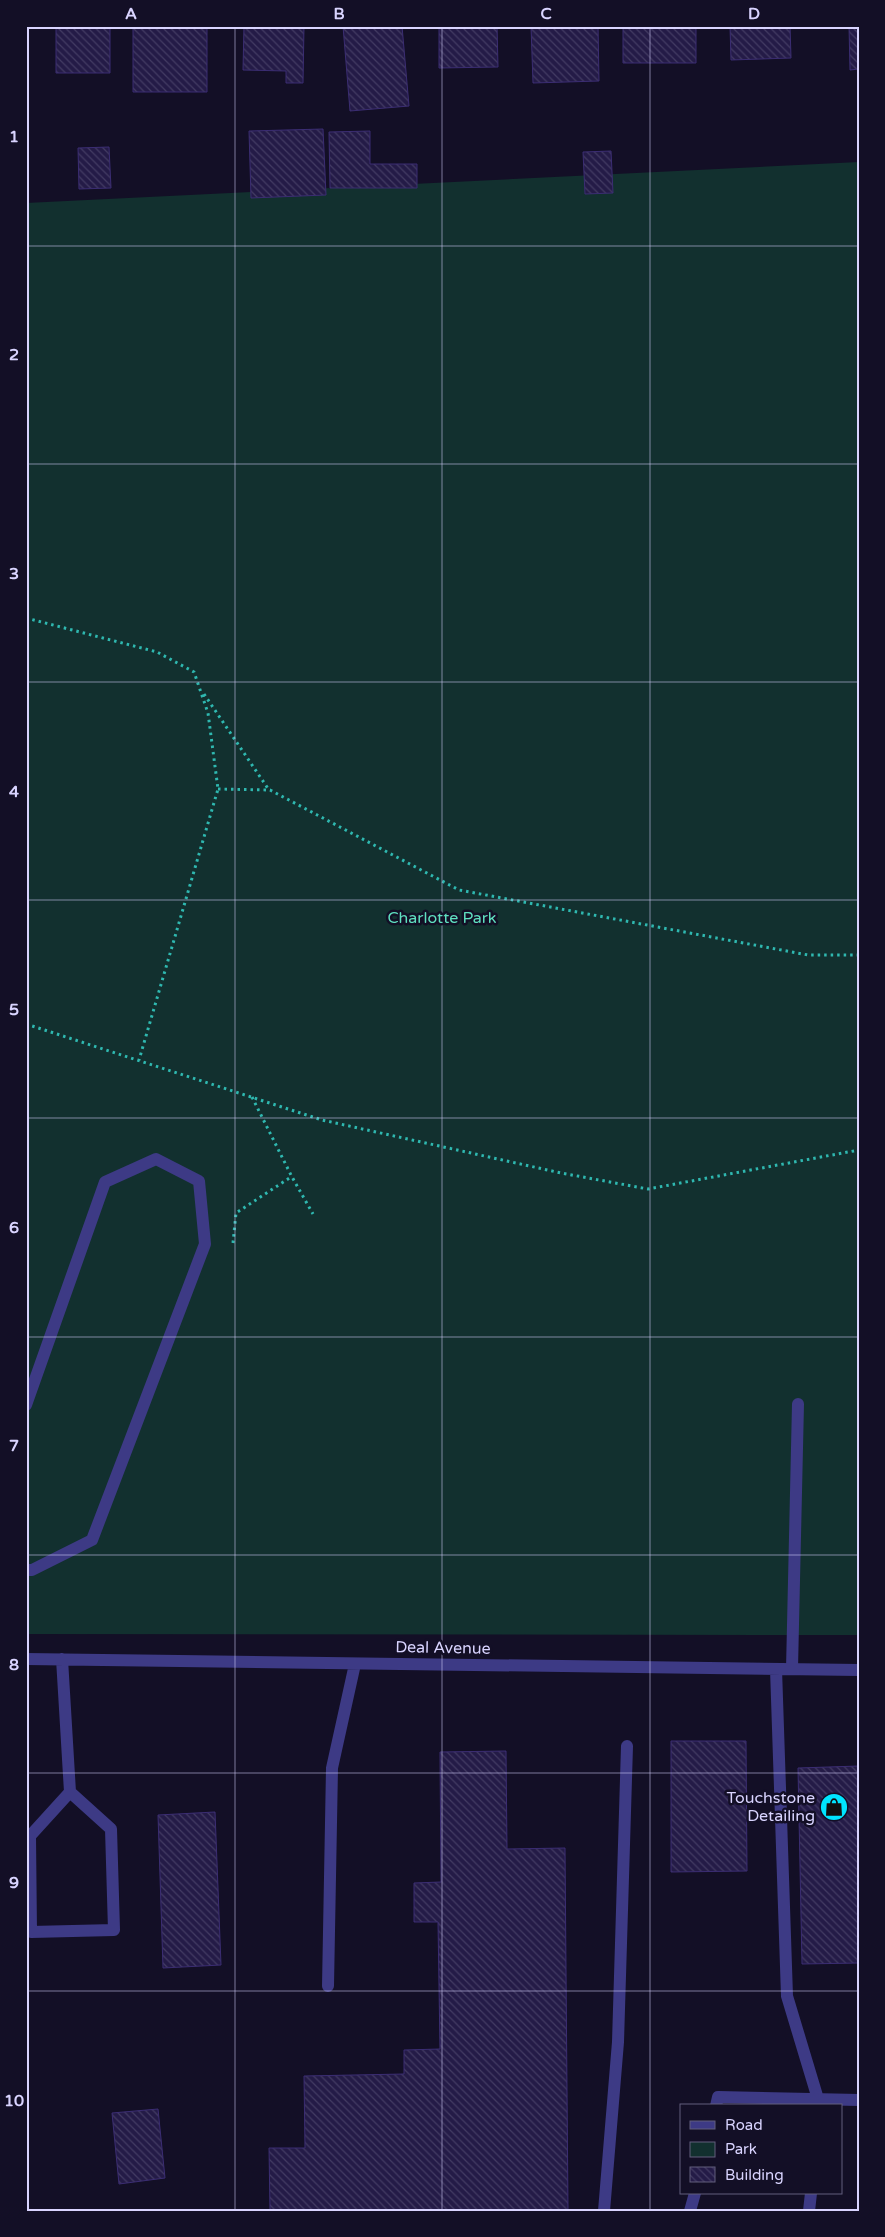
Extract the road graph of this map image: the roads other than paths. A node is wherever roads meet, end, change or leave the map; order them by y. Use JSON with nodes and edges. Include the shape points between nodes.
{"nodes":[{"id":1,"x":26,"y":1404,"type":"edge"},
{"id":2,"x":798,"y":1404,"type":"dead end"},
{"id":3,"x":26,"y":1570,"type":"edge"},
{"id":4,"x":26,"y":1659,"type":"edge"},
{"id":5,"x":62,"y":1659,"type":"junction"},
{"id":6,"x":355,"y":1664,"type":"junction"},
{"id":7,"x":776,"y":1669,"type":"junction"},
{"id":8,"x":792,"y":1669,"type":"junction"},
{"id":9,"x":859,"y":1670,"type":"edge"},
{"id":10,"x":627,"y":1746,"type":"dead end"},
{"id":11,"x":70,"y":1792,"type":"junction"},
{"id":12,"x":328,"y":1986,"type":"dead end"},
{"id":13,"x":859,"y":2100,"type":"edge"},
{"id":14,"x":818,"y":2102,"type":"edge"},
{"id":15,"x":716,"y":2104,"type":"edge"},
{"id":16,"x":695,"y":2194,"type":"edge"},
{"id":17,"x":811,"y":2194,"type":"edge"},
{"id":18,"x":604,"y":2211,"type":"edge"},
{"id":19,"x":690,"y":2211,"type":"edge"},
{"id":20,"x":809,"y":2211,"type":"edge"}],
"edges":[{"from":1,"to":3,"type":"street","via":[[104,1182],[156,1158],[199,1180],[205,1244],[92,1540]]},
{"from":2,"to":8,"type":"street"},
{"from":4,"to":5,"type":"street","name":"Deal Avenue"},
{"from":5,"to":6,"type":"street","name":"Deal Avenue"},
{"from":5,"to":11,"type":"street"},
{"from":6,"to":7,"type":"street","name":"Deal Avenue"},
{"from":6,"to":12,"type":"street","via":[[332,1768]]},
{"from":7,"to":8,"type":"street","name":"Deal Avenue"},
{"from":7,"to":14,"type":"street","via":[[786,1996]]},
{"from":8,"to":9,"type":"street","name":"Deal Avenue"},
{"from":10,"to":18,"type":"street","via":[[618,2042]]},
{"from":11,"to":11,"type":"street","via":[[111,1829],[114,1930],[31,1932],[30,1836]]},
{"from":13,"to":14,"type":"street"},
{"from":14,"to":15,"type":"street","via":[[718,2097]]},
{"from":16,"to":19,"type":"street"},
{"from":17,"to":20,"type":"street"}]}
